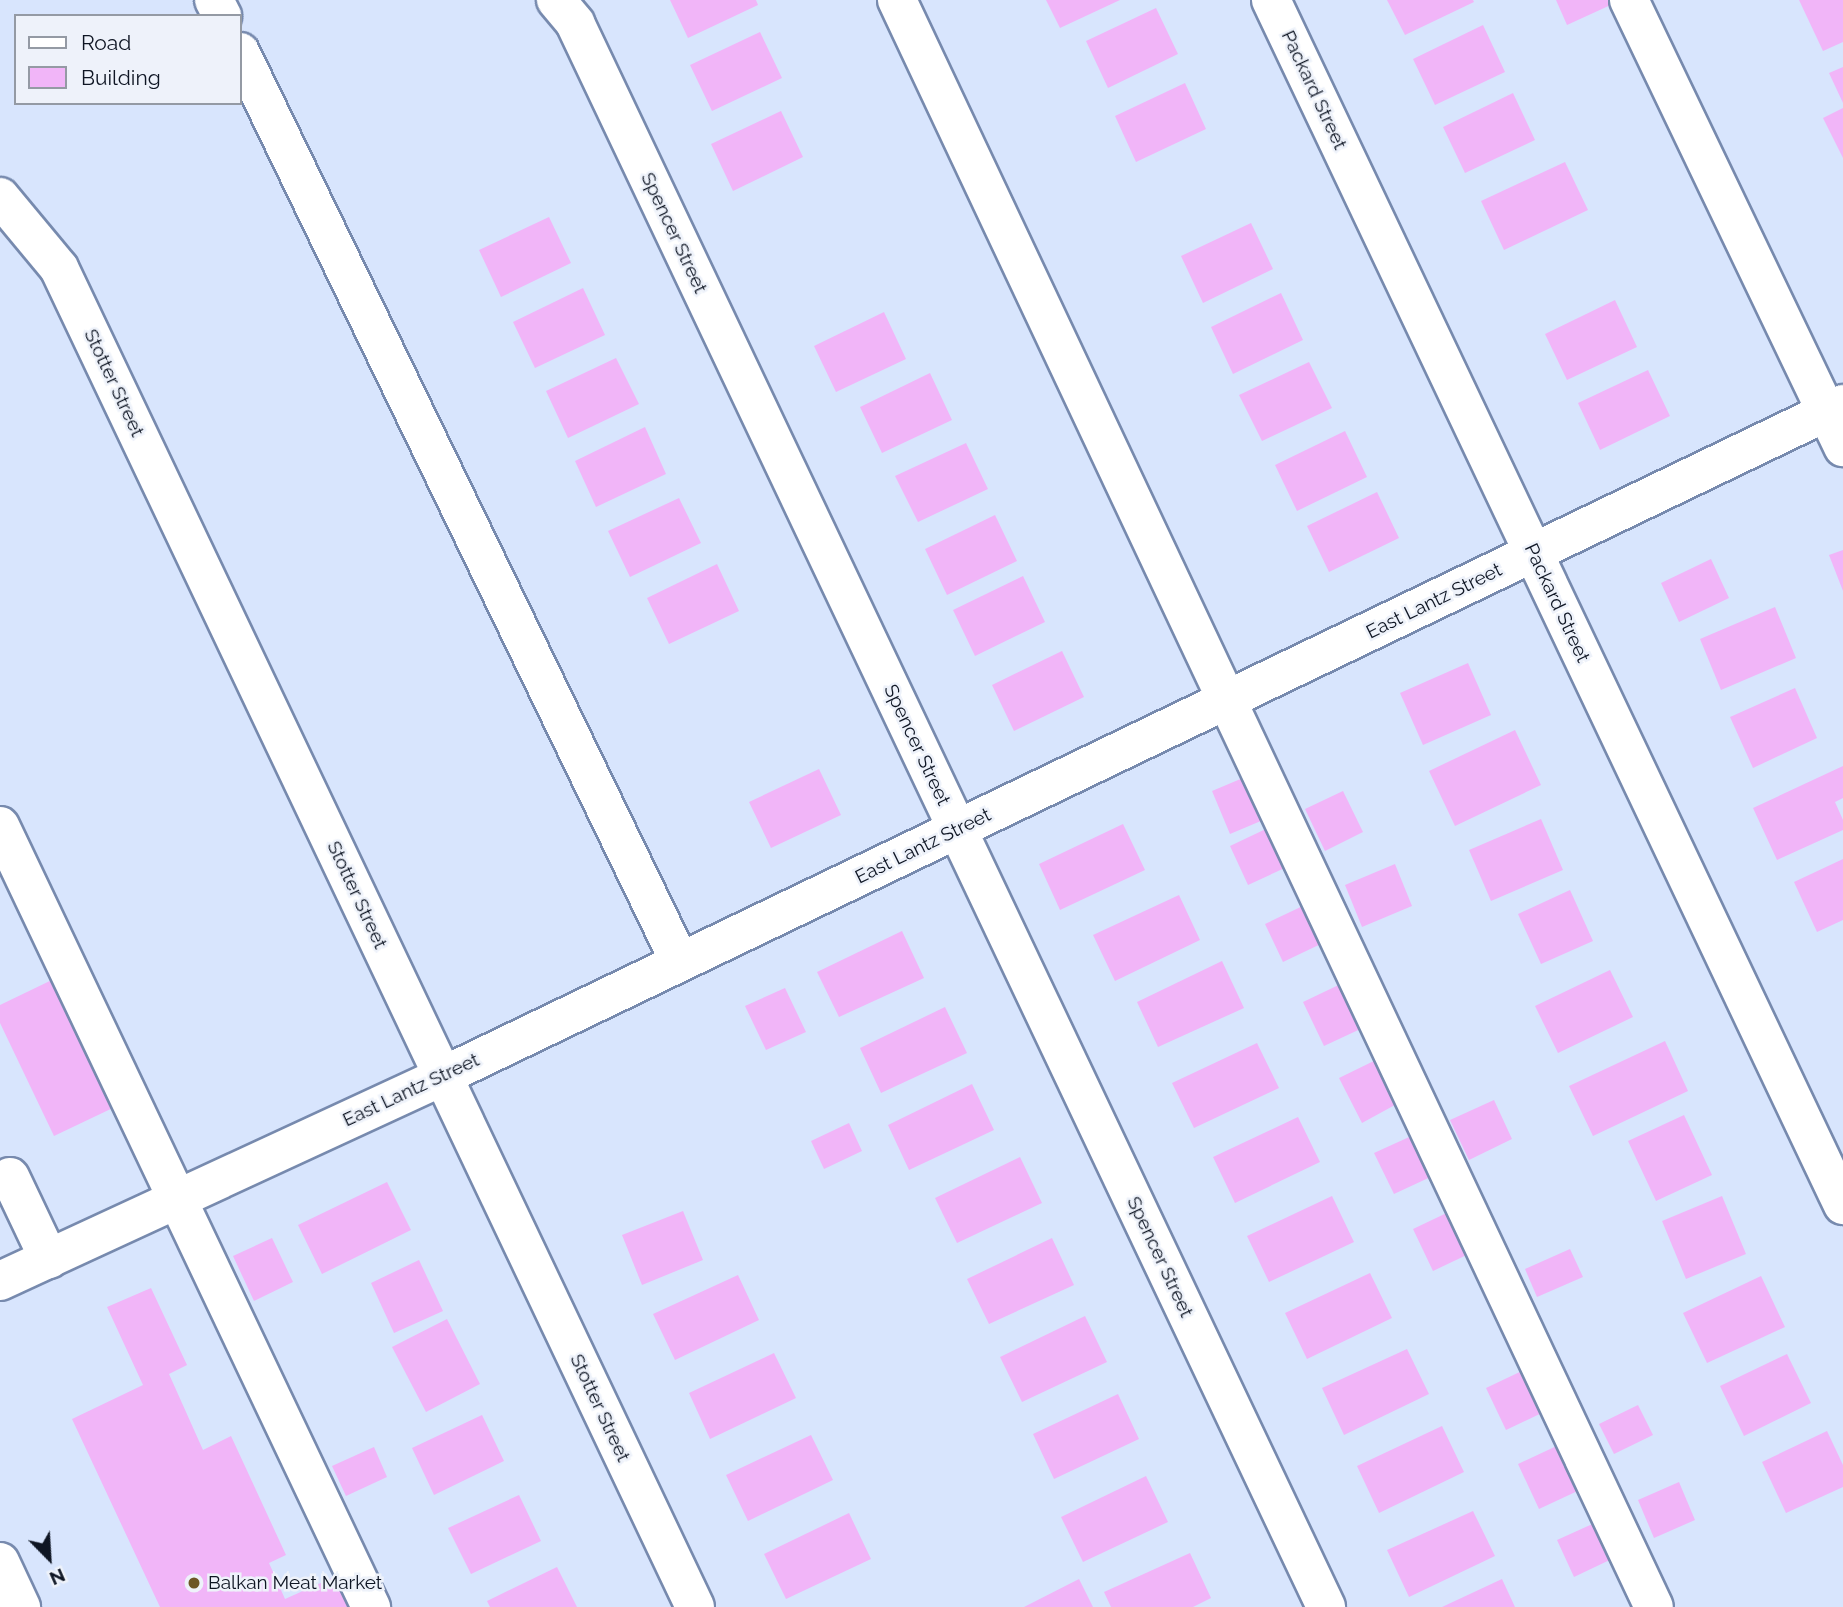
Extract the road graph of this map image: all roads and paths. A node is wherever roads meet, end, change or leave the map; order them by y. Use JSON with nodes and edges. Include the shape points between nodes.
{"nodes":[{"id":1,"x":556,"y":0,"type":"edge"},
{"id":2,"x":897,"y":0,"type":"edge"},
{"id":3,"x":1271,"y":0,"type":"edge"},
{"id":4,"x":1629,"y":0,"type":"edge"},
{"id":5,"x":242,"y":56,"type":"edge"},
{"id":6,"x":0,"y":197,"type":"edge"},
{"id":7,"x":1835,"y":408,"type":"edge"},
{"id":8,"x":1843,"y":447,"type":"edge"},
{"id":9,"x":1534,"y":553,"type":"junction"},
{"id":10,"x":1228,"y":699,"type":"junction"},
{"id":11,"x":0,"y":826,"type":"edge"},
{"id":12,"x":957,"y":830,"type":"junction"},
{"id":13,"x":680,"y":962,"type":"junction"},
{"id":14,"x":443,"y":1076,"type":"junction"},
{"id":15,"x":3,"y":1172,"type":"edge"},
{"id":16,"x":176,"y":1200,"type":"junction"},
{"id":17,"x":1843,"y":1205,"type":"edge"},
{"id":18,"x":48,"y":1259,"type":"junction"},
{"id":19,"x":0,"y":1282,"type":"edge"},
{"id":20,"x":0,"y":1562,"type":"edge"},
{"id":21,"x":21,"y":1607,"type":"edge"},
{"id":22,"x":371,"y":1607,"type":"edge"},
{"id":23,"x":695,"y":1607,"type":"edge"},
{"id":24,"x":1326,"y":1607,"type":"edge"},
{"id":25,"x":1654,"y":1607,"type":"edge"}],
"edges":[{"from":1,"to":12,"type":"street","name":"Spencer Street","via":[[575,23]]},
{"from":2,"to":10,"type":"street"},
{"from":3,"to":9,"type":"street","name":"Packard Street"},
{"from":4,"to":7,"type":"street"},
{"from":5,"to":13,"type":"street"},
{"from":6,"to":14,"type":"street","name":"Stotter Street","via":[[60,268]]},
{"from":7,"to":8,"type":"street"},
{"from":7,"to":9,"type":"street","name":"East Lantz Street"},
{"from":9,"to":10,"type":"street","name":"East Lantz Street"},
{"from":9,"to":17,"type":"street","name":"Packard Street"},
{"from":10,"to":12,"type":"street","name":"East Lantz Street"},
{"from":10,"to":25,"type":"street"},
{"from":11,"to":16,"type":"street"},
{"from":12,"to":13,"type":"street","name":"East Lantz Street"},
{"from":12,"to":24,"type":"street","name":"Spencer Street"},
{"from":13,"to":14,"type":"street","name":"East Lantz Street"},
{"from":14,"to":16,"type":"street","name":"East Lantz Street"},
{"from":14,"to":23,"type":"street","name":"Stotter Street"},
{"from":15,"to":18,"type":"street"},
{"from":16,"to":18,"type":"street","name":"East Lantz Street"},
{"from":16,"to":22,"type":"street"},
{"from":18,"to":19,"type":"street","name":"East Lantz Street"},
{"from":20,"to":21,"type":"street"}]}
